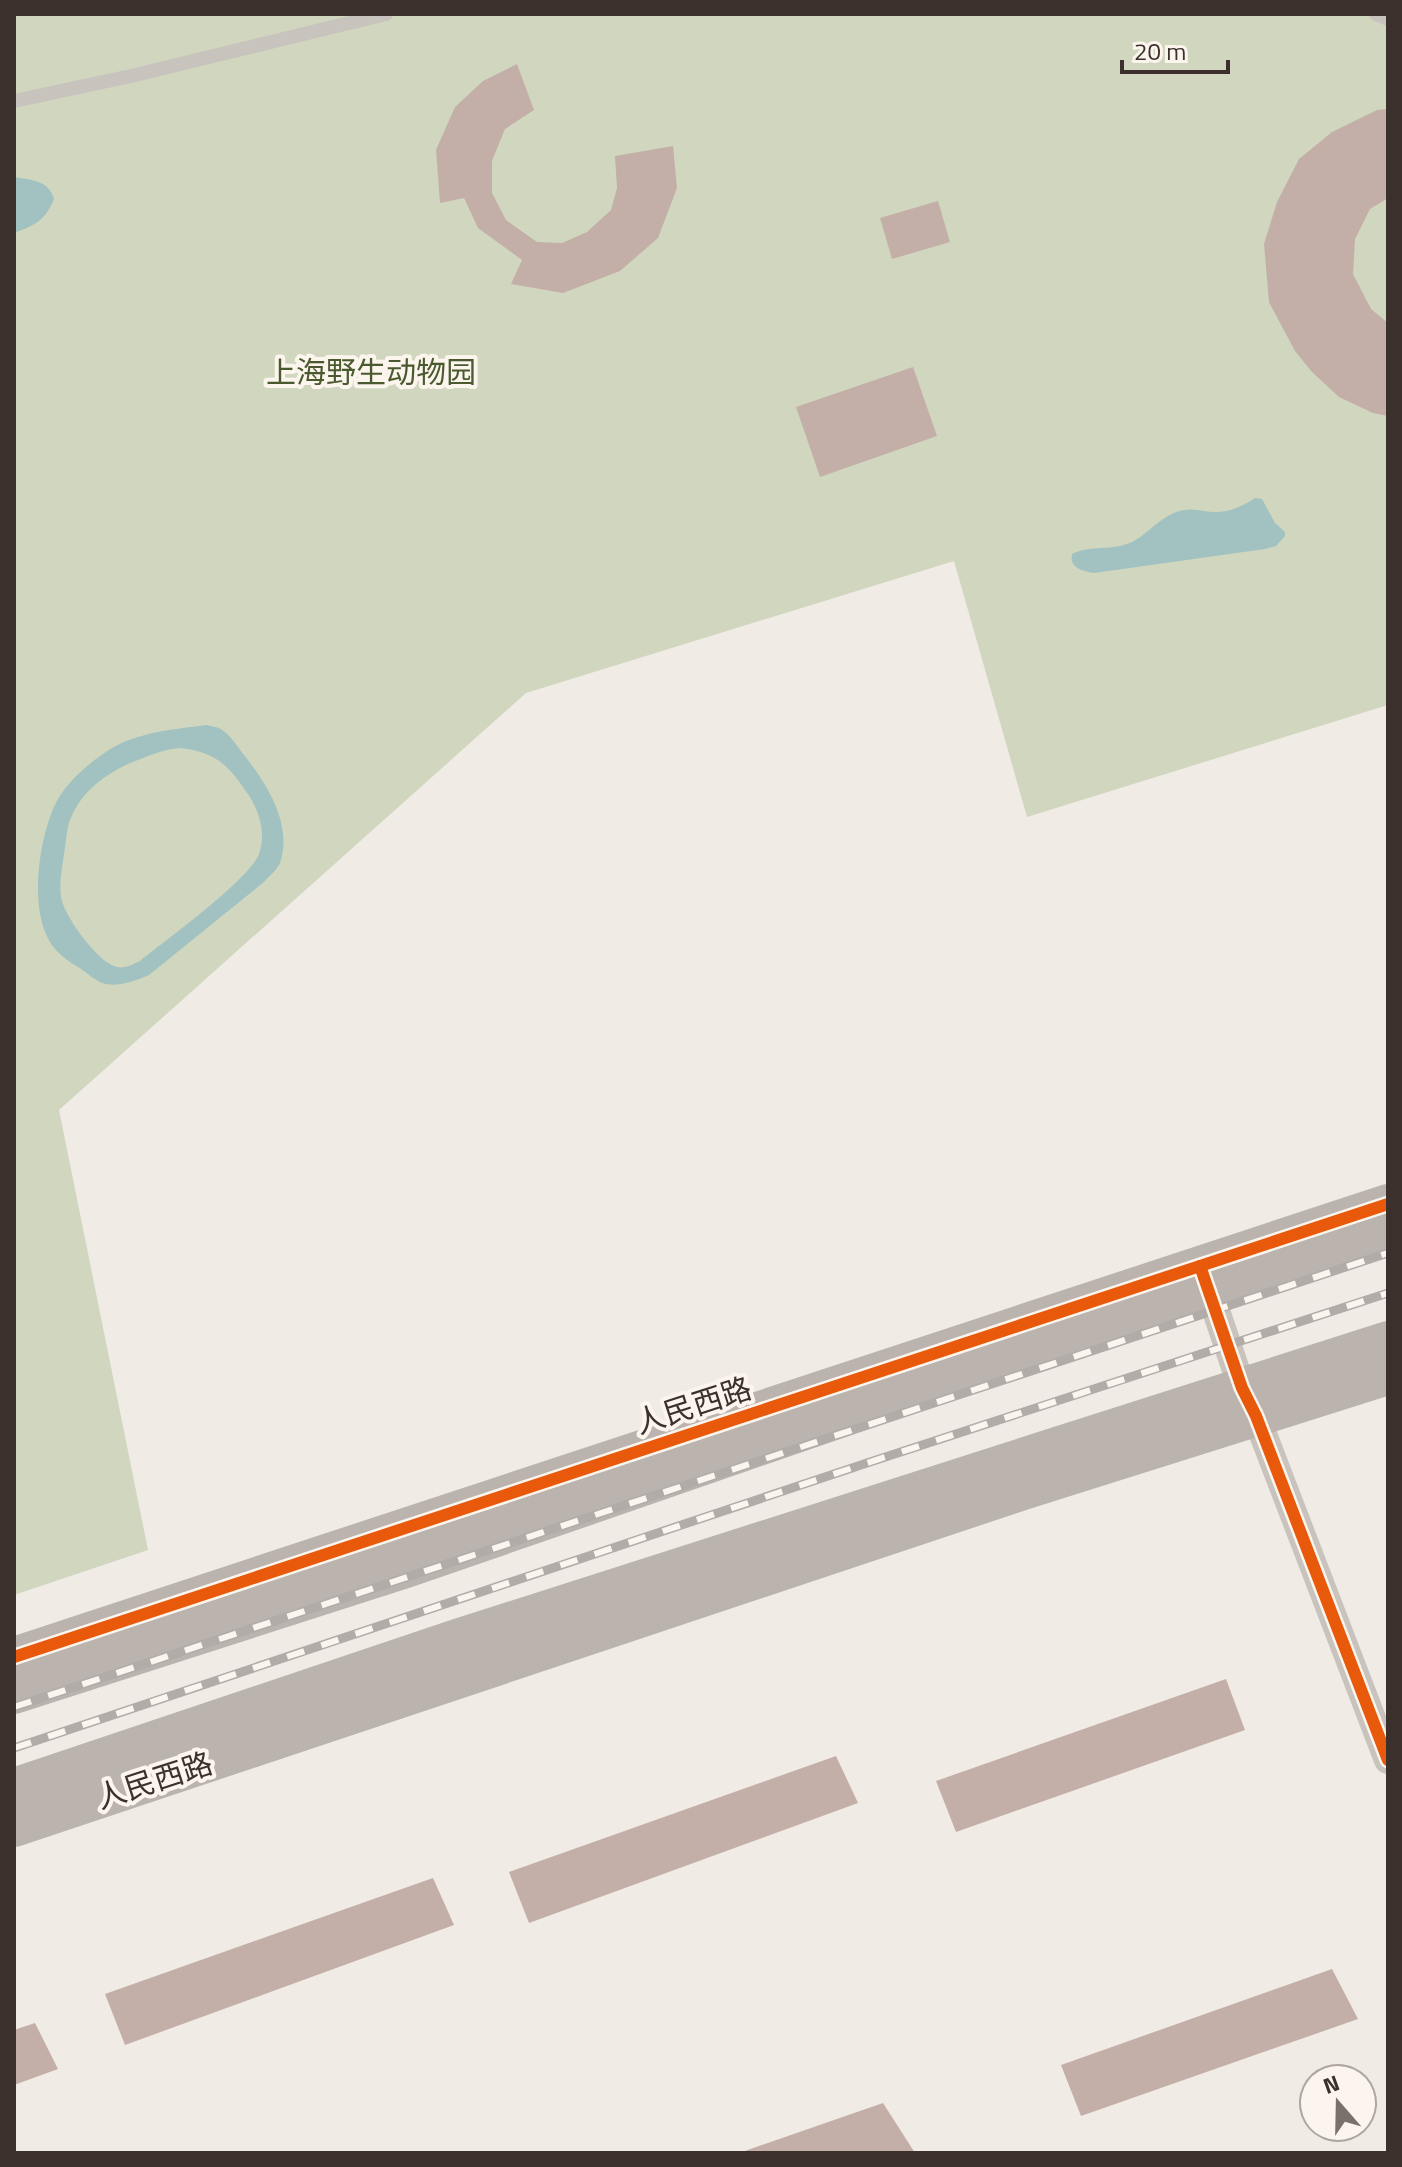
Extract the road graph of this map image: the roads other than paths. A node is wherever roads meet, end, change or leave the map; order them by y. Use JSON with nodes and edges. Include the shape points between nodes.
{"nodes":[{"id":1,"x":386,"y":14,"type":"edge"},
{"id":2,"x":1376,"y":14,"type":"edge"},
{"id":3,"x":1388,"y":19,"type":"edge"},
{"id":4,"x":14,"y":101,"type":"edge"},
{"id":5,"x":1388,"y":1204,"type":"edge"},
{"id":6,"x":1388,"y":1235,"type":"edge"},
{"id":7,"x":1205,"y":1279,"type":"junction"},
{"id":8,"x":1388,"y":1341,"type":"edge"},
{"id":9,"x":1388,"y":1375,"type":"edge"},
{"id":10,"x":1249,"y":1402,"type":"junction"},
{"id":11,"x":14,"y":1657,"type":"edge"},
{"id":12,"x":14,"y":1694,"type":"edge"},
{"id":13,"x":1388,"y":1760,"type":"edge"},
{"id":14,"x":14,"y":1788,"type":"edge"},
{"id":15,"x":14,"y":1827,"type":"edge"}],
"edges":[{"from":1,"to":4,"type":"lane"},
{"from":2,"to":3,"type":"lane"},
{"from":5,"to":7,"type":"street","name":"人民西路"},
{"from":6,"to":7,"type":"street","name":"人民西路"},
{"from":7,"to":10,"type":"street"},
{"from":7,"to":11,"type":"street","name":"人民西路"},
{"from":7,"to":12,"type":"street","name":"人民西路","via":[[1013,1358],[406,1568]]},
{"from":8,"to":10,"type":"street","name":"人民西路"},
{"from":9,"to":10,"type":"street","name":"人民西路"},
{"from":10,"to":13,"type":"street"},
{"from":10,"to":14,"type":"street","name":"人民西路","via":[[457,1639]]},
{"from":10,"to":15,"type":"street","name":"人民西路","via":[[1023,1490]]}]}
